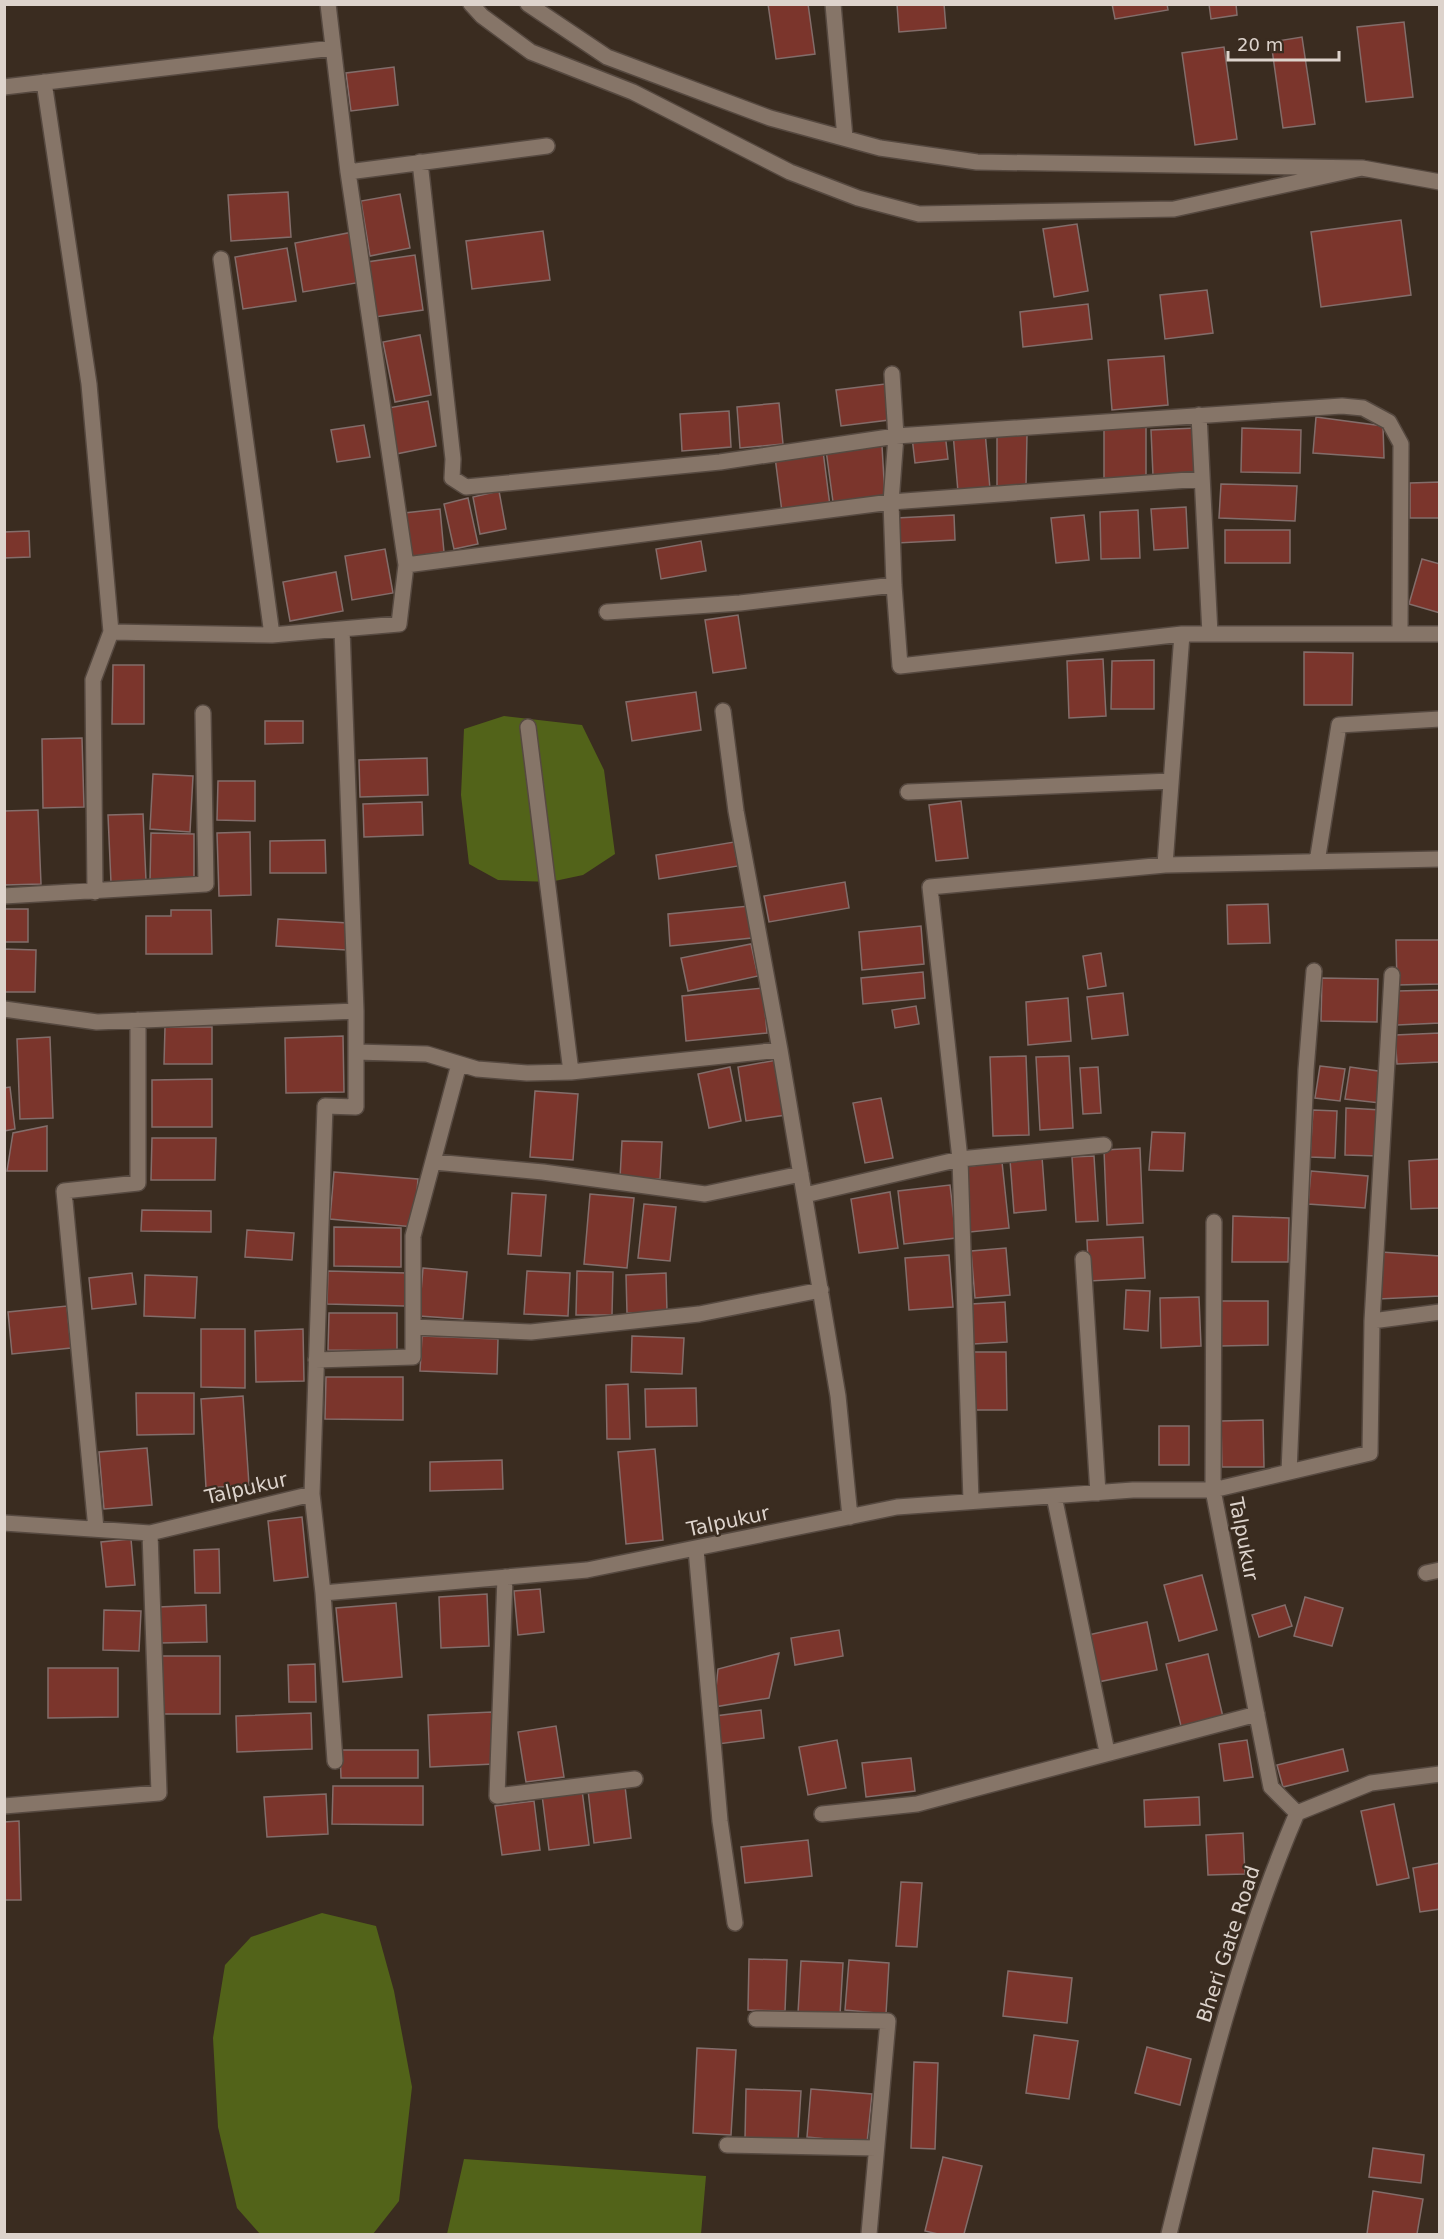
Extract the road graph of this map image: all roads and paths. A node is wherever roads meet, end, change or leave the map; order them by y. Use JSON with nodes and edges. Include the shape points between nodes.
{"nodes":[{"id":1,"x":328,"y":4,"type":"edge"},
{"id":2,"x":471,"y":4,"type":"edge"},
{"id":3,"x":528,"y":4,"type":"edge"},
{"id":4,"x":833,"y":4,"type":"edge"},
{"id":5,"x":333,"y":48,"type":"junction"},
{"id":6,"x":44,"y":82,"type":"junction"},
{"id":7,"x":4,"y":87,"type":"edge"},
{"id":8,"x":845,"y":138,"type":"junction"},
{"id":9,"x":546,"y":146,"type":"dead end"},
{"id":10,"x":420,"y":162,"type":"junction"},
{"id":11,"x":1362,"y":168,"type":"junction"},
{"id":12,"x":348,"y":172,"type":"junction"},
{"id":13,"x":1440,"y":182,"type":"edge"},
{"id":14,"x":221,"y":259,"type":"dead end"},
{"id":15,"x":892,"y":374,"type":"dead end"},
{"id":16,"x":1199,"y":415,"type":"junction"},
{"id":17,"x":896,"y":436,"type":"junction"},
{"id":18,"x":1202,"y":479,"type":"junction"},
{"id":19,"x":891,"y":502,"type":"junction"},
{"id":20,"x":406,"y":565,"type":"junction"},
{"id":21,"x":894,"y":585,"type":"junction"},
{"id":22,"x":607,"y":612,"type":"dead end"},
{"id":23,"x":342,"y":629,"type":"junction"},
{"id":24,"x":111,"y":632,"type":"junction"},
{"id":25,"x":272,"y":634,"type":"junction"},
{"id":26,"x":1182,"y":634,"type":"junction"},
{"id":27,"x":1210,"y":634,"type":"junction"},
{"id":28,"x":1400,"y":634,"type":"junction"},
{"id":29,"x":1440,"y":634,"type":"edge"},
{"id":30,"x":723,"y":711,"type":"dead end"},
{"id":31,"x":203,"y":713,"type":"dead end"},
{"id":32,"x":1440,"y":719,"type":"edge"},
{"id":33,"x":528,"y":727,"type":"dead end"},
{"id":34,"x":1171,"y":781,"type":"junction"},
{"id":35,"x":908,"y":792,"type":"dead end"},
{"id":36,"x":1440,"y":859,"type":"edge"},
{"id":37,"x":1317,"y":862,"type":"junction"},
{"id":38,"x":1165,"y":865,"type":"junction"},
{"id":39,"x":95,"y":892,"type":"junction"},
{"id":40,"x":4,"y":896,"type":"edge"},
{"id":41,"x":1314,"y":971,"type":"dead end"},
{"id":42,"x":1392,"y":975,"type":"dead end"},
{"id":43,"x":4,"y":1009,"type":"edge"},
{"id":44,"x":356,"y":1011,"type":"junction"},
{"id":45,"x":138,"y":1020,"type":"junction"},
{"id":46,"x":780,"y":1050,"type":"junction"},
{"id":47,"x":356,"y":1052,"type":"junction"},
{"id":48,"x":459,"y":1064,"type":"junction"},
{"id":49,"x":571,"y":1072,"type":"junction"},
{"id":50,"x":1104,"y":1145,"type":"dead end"},
{"id":51,"x":960,"y":1159,"type":"junction"},
{"id":52,"x":434,"y":1162,"type":"junction"},
{"id":53,"x":801,"y":1174,"type":"junction"},
{"id":54,"x":805,"y":1195,"type":"junction"},
{"id":55,"x":1214,"y":1222,"type":"dead end"},
{"id":56,"x":1083,"y":1259,"type":"dead end"},
{"id":57,"x":821,"y":1290,"type":"junction"},
{"id":58,"x":1440,"y":1312,"type":"edge"},
{"id":59,"x":1372,"y":1321,"type":"junction"},
{"id":60,"x":412,"y":1327,"type":"junction"},
{"id":61,"x":316,"y":1360,"type":"junction"},
{"id":62,"x":1289,"y":1472,"type":"junction"},
{"id":63,"x":1213,"y":1490,"type":"junction"},
{"id":64,"x":1098,"y":1493,"type":"junction"},
{"id":65,"x":312,"y":1494,"type":"junction"},
{"id":66,"x":1054,"y":1496,"type":"junction"},
{"id":67,"x":971,"y":1501,"type":"junction"},
{"id":68,"x":850,"y":1517,"type":"junction"},
{"id":69,"x":4,"y":1523,"type":"edge"},
{"id":70,"x":96,"y":1529,"type":"junction"},
{"id":71,"x":150,"y":1533,"type":"junction"},
{"id":72,"x":696,"y":1549,"type":"junction"},
{"id":73,"x":505,"y":1578,"type":"junction"},
{"id":74,"x":323,"y":1593,"type":"junction"},
{"id":75,"x":1257,"y":1714,"type":"junction"},
{"id":76,"x":1107,"y":1752,"type":"junction"},
{"id":77,"x":335,"y":1761,"type":"dead end"},
{"id":78,"x":1440,"y":1774,"type":"edge"},
{"id":79,"x":635,"y":1779,"type":"dead end"},
{"id":80,"x":4,"y":1806,"type":"edge"},
{"id":81,"x":1298,"y":1813,"type":"junction"},
{"id":82,"x":822,"y":1814,"type":"dead end"},
{"id":83,"x":735,"y":1923,"type":"dead end"},
{"id":84,"x":756,"y":2019,"type":"dead end"},
{"id":85,"x":727,"y":2145,"type":"dead end"},
{"id":86,"x":876,"y":2148,"type":"junction"},
{"id":87,"x":869,"y":2235,"type":"edge"},
{"id":88,"x":1169,"y":2235,"type":"edge"}],
"edges":[{"from":1,"to":5,"type":"street"},
{"from":2,"to":11,"type":"street","via":[[531,52],[633,92],[790,172],[858,198],[919,214],[1174,208]]},
{"from":3,"to":8,"type":"street","via":[[608,57],[770,118]]},
{"from":4,"to":8,"type":"street"},
{"from":5,"to":6,"type":"street"},
{"from":5,"to":12,"type":"street"},
{"from":6,"to":7,"type":"street"},
{"from":6,"to":24,"type":"street","via":[[89,384]]},
{"from":8,"to":11,"type":"street","via":[[880,148],[977,162]]},
{"from":9,"to":10,"type":"street"},
{"from":10,"to":12,"type":"street"},
{"from":10,"to":17,"type":"street","via":[[452,478],[466,487],[720,462]]},
{"from":11,"to":13,"type":"street"},
{"from":12,"to":20,"type":"street"},
{"from":14,"to":25,"type":"street"},
{"from":15,"to":17,"type":"street"},
{"from":16,"to":17,"type":"street"},
{"from":16,"to":18,"type":"street"},
{"from":16,"to":28,"type":"street","via":[[1342,406],[1363,408],[1389,422],[1401,444]]},
{"from":17,"to":19,"type":"street"},
{"from":18,"to":19,"type":"street"},
{"from":18,"to":27,"type":"street"},
{"from":19,"to":20,"type":"street"},
{"from":19,"to":21,"type":"street"},
{"from":20,"to":23,"type":"street","via":[[399,624]]},
{"from":21,"to":22,"type":"street","via":[[740,603]]},
{"from":21,"to":26,"type":"street","via":[[900,666]]},
{"from":23,"to":25,"type":"street"},
{"from":23,"to":44,"type":"street"},
{"from":24,"to":25,"type":"street"},
{"from":24,"to":39,"type":"street","via":[[93,680]]},
{"from":26,"to":27,"type":"street"},
{"from":26,"to":34,"type":"street"},
{"from":27,"to":28,"type":"street"},
{"from":28,"to":29,"type":"street"},
{"from":30,"to":46,"type":"street","via":[[736,811]]},
{"from":31,"to":39,"type":"street","via":[[206,884]]},
{"from":32,"to":37,"type":"street","via":[[1339,724]]},
{"from":33,"to":49,"type":"street"},
{"from":34,"to":35,"type":"street"},
{"from":34,"to":38,"type":"street"},
{"from":36,"to":37,"type":"street"},
{"from":37,"to":38,"type":"street"},
{"from":38,"to":51,"type":"street","via":[[930,887]]},
{"from":39,"to":40,"type":"street"},
{"from":41,"to":62,"type":"street","via":[[1305,1070]]},
{"from":42,"to":59,"type":"street"},
{"from":43,"to":45,"type":"street","via":[[97,1022]]},
{"from":44,"to":45,"type":"street"},
{"from":44,"to":47,"type":"street"},
{"from":45,"to":70,"type":"street","via":[[138,1183],[64,1191]]},
{"from":46,"to":49,"type":"street"},
{"from":46,"to":53,"type":"street"},
{"from":47,"to":48,"type":"street","via":[[427,1054]]},
{"from":47,"to":61,"type":"street","via":[[356,1107],[325,1106]]},
{"from":48,"to":49,"type":"street","via":[[477,1070]]},
{"from":48,"to":52,"type":"street"},
{"from":50,"to":51,"type":"street"},
{"from":51,"to":54,"type":"street"},
{"from":51,"to":67,"type":"street"},
{"from":52,"to":53,"type":"street","via":[[705,1194]]},
{"from":52,"to":60,"type":"street","via":[[413,1236]]},
{"from":53,"to":54,"type":"street"},
{"from":54,"to":57,"type":"street"},
{"from":55,"to":63,"type":"street"},
{"from":56,"to":64,"type":"street"},
{"from":57,"to":60,"type":"street","via":[[699,1314],[531,1332]]},
{"from":57,"to":68,"type":"street","via":[[838,1396]]},
{"from":58,"to":59,"type":"street"},
{"from":59,"to":62,"type":"street","via":[[1370,1454]]},
{"from":60,"to":61,"type":"street","via":[[412,1357]]},
{"from":61,"to":65,"type":"street"},
{"from":62,"to":63,"type":"street"},
{"from":63,"to":64,"type":"street","name":"Talpukur"},
{"from":63,"to":75,"type":"street","name":"Talpukur"},
{"from":64,"to":66,"type":"street","name":"Talpukur"},
{"from":65,"to":71,"type":"street","name":"Talpukur"},
{"from":65,"to":74,"type":"street","name":"Talpukur"},
{"from":66,"to":67,"type":"street","name":"Talpukur"},
{"from":66,"to":76,"type":"street"},
{"from":67,"to":68,"type":"street","name":"Talpukur","via":[[897,1507]]},
{"from":68,"to":72,"type":"street","name":"Talpukur"},
{"from":69,"to":70,"type":"street","name":"Talpukur"},
{"from":70,"to":71,"type":"street","name":"Talpukur"},
{"from":71,"to":80,"type":"street","via":[[159,1793]]},
{"from":72,"to":73,"type":"street","name":"Talpukur","via":[[587,1570]]},
{"from":72,"to":83,"type":"street","via":[[720,1821]]},
{"from":73,"to":74,"type":"street","name":"Talpukur"},
{"from":73,"to":79,"type":"street","via":[[497,1796]]},
{"from":74,"to":77,"type":"street"},
{"from":75,"to":76,"type":"street"},
{"from":75,"to":81,"type":"street","name":"Talpukur","via":[[1271,1787]]},
{"from":76,"to":82,"type":"street","via":[[917,1804]]},
{"from":78,"to":81,"type":"street","via":[[1371,1783]]},
{"from":81,"to":88,"type":"street","name":"Bheri Gate Road","via":[[1273,1870],[1212,2062]]},
{"from":84,"to":86,"type":"street","via":[[888,2021]]},
{"from":85,"to":86,"type":"street"},
{"from":86,"to":87,"type":"street"}]}
